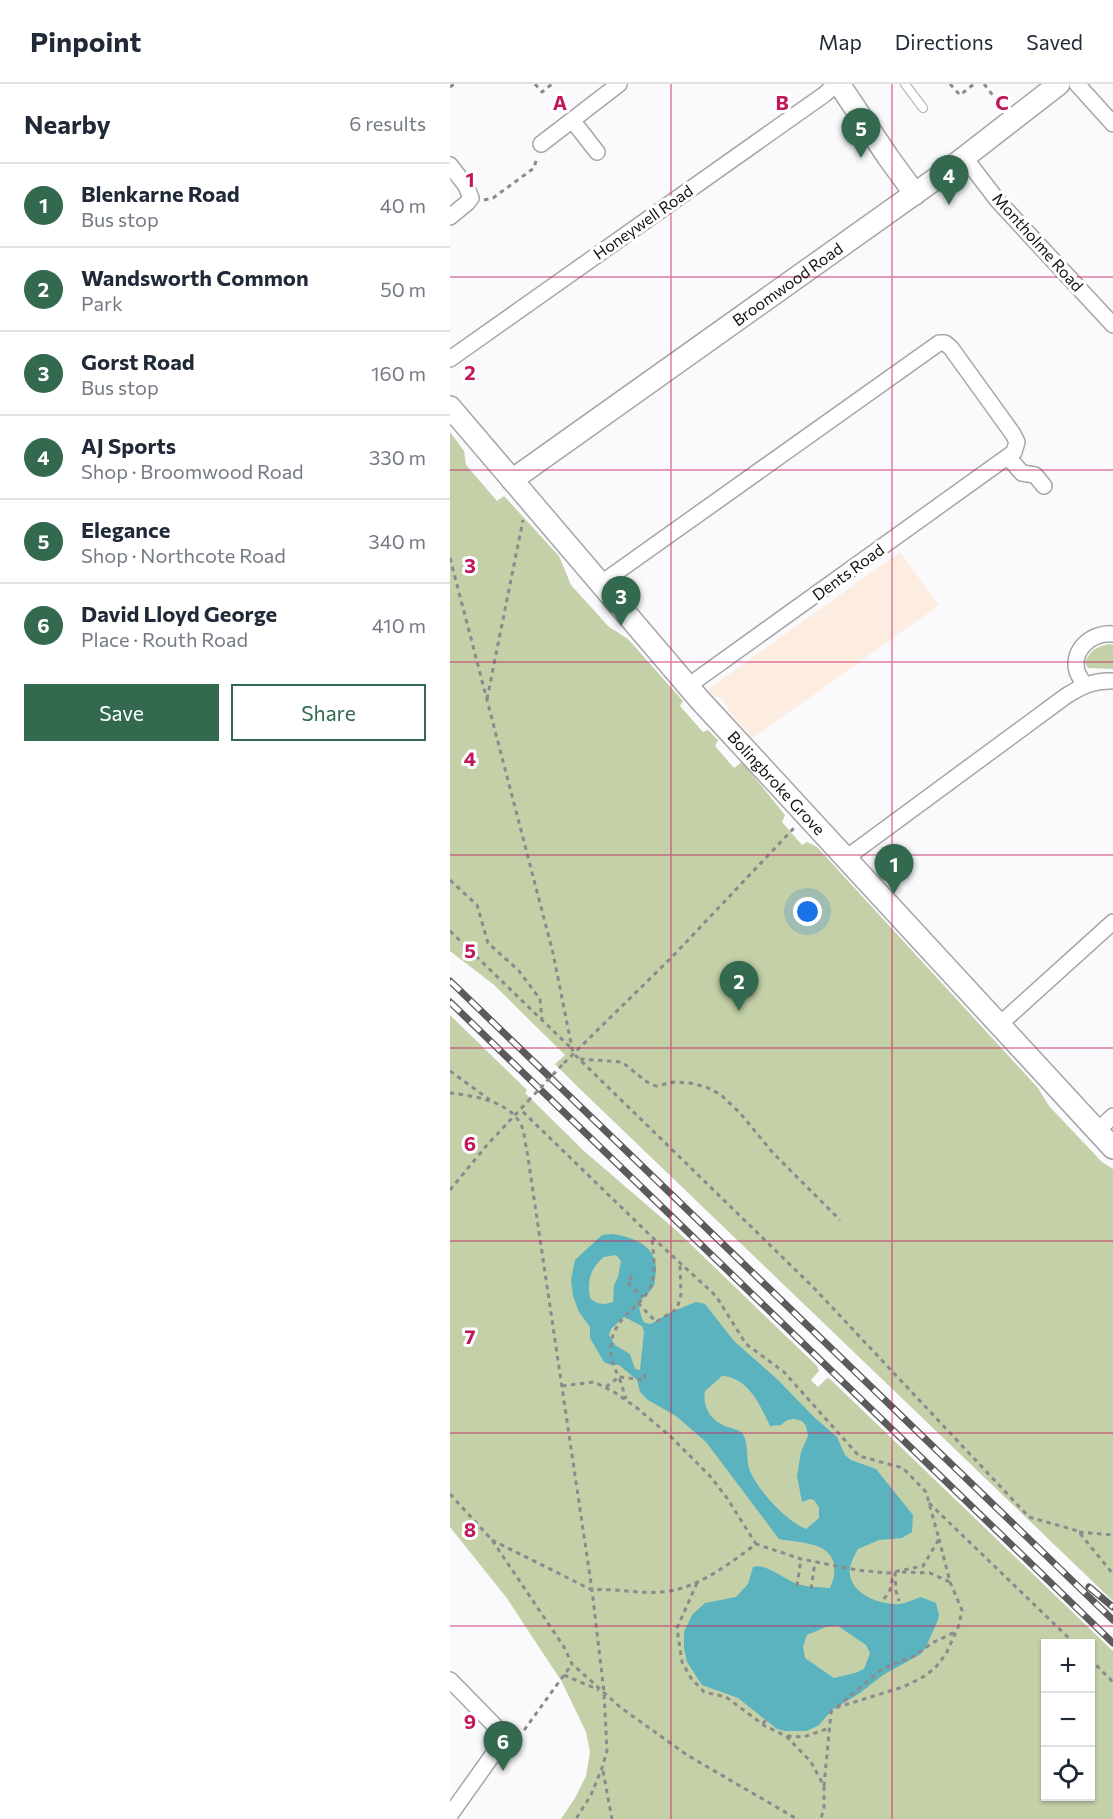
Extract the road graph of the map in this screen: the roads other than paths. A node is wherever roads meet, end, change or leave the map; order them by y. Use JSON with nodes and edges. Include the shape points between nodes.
{"nodes":[{"id":1,"x":620,"y":84,"type":"edge"},
{"id":2,"x":838,"y":84,"type":"edge"},
{"id":3,"x":904,"y":84,"type":"edge"},
{"id":4,"x":1059,"y":84,"type":"edge"},
{"id":5,"x":1077,"y":84,"type":"edge"},
{"id":6,"x":924,"y":108,"type":"dead end"},
{"id":7,"x":572,"y":120,"type":"junction"},
{"id":8,"x":1113,"y":124,"type":"edge"},
{"id":9,"x":541,"y":144,"type":"road end"},
{"id":10,"x":597,"y":152,"type":"dead end"},
{"id":11,"x":964,"y":158,"type":"junction"},
{"id":12,"x":450,"y":165,"type":"edge"},
{"id":13,"x":915,"y":194,"type":"junction"},
{"id":14,"x":450,"y":218,"type":"edge"},
{"id":15,"x":1113,"y":325,"type":"edge"},
{"id":16,"x":450,"y":359,"type":"edge"},
{"id":17,"x":450,"y":407,"type":"edge"},
{"id":18,"x":1008,"y":457,"type":"junction"},
{"id":19,"x":512,"y":480,"type":"junction"},
{"id":20,"x":1044,"y":486,"type":"dead end"},
{"id":21,"x":600,"y":584,"type":"junction"},
{"id":22,"x":1113,"y":634,"type":"edge"},
{"id":23,"x":1113,"y":681,"type":"edge"},
{"id":24,"x":1084,"y":685,"type":"junction"},
{"id":25,"x":688,"y":686,"type":"junction"},
{"id":26,"x":846,"y":858,"type":"junction"},
{"id":27,"x":1113,"y":922,"type":"edge"},
{"id":28,"x":1000,"y":1024,"type":"junction"},
{"id":29,"x":1105,"y":1124,"type":"edge"},
{"id":30,"x":1113,"y":1148,"type":"edge"},
{"id":31,"x":450,"y":1680,"type":"edge"},
{"id":32,"x":450,"y":1815,"type":"edge"}],
"edges":[{"from":1,"to":7,"type":"street"},
{"from":2,"to":13,"type":"main road"},
{"from":2,"to":16,"type":"street","name":"Honeywell Road"},
{"from":3,"to":6,"type":"lane"},
{"from":4,"to":11,"type":"main road","name":"Broomwood Road"},
{"from":5,"to":8,"type":"street"},
{"from":7,"to":9,"type":"street"},
{"from":7,"to":10,"type":"street"},
{"from":11,"to":13,"type":"main road","name":"Broomwood Road"},
{"from":11,"to":15,"type":"street","name":"Montholme Road","via":[[998,201]]},
{"from":12,"to":14,"type":"street","via":[[471,198]]},
{"from":13,"to":19,"type":"main road","name":"Broomwood Road"},
{"from":17,"to":19,"type":"main road","name":"Bolingbroke Grove"},
{"from":18,"to":20,"type":"street","via":[[1022,473],[1035,475]]},
{"from":18,"to":21,"type":"street","via":[[1017,442],[1013,434],[951,348],[939,343]]},
{"from":18,"to":25,"type":"street","name":"Dents Road"},
{"from":19,"to":21,"type":"main road","name":"Bolingbroke Grove"},
{"from":21,"to":25,"type":"main road","name":"Bolingbroke Grove"},
{"from":22,"to":24,"type":"street","via":[[1100,634],[1081,647],[1076,660]]},
{"from":23,"to":24,"type":"street"},
{"from":24,"to":26,"type":"street"},
{"from":25,"to":26,"type":"main road","name":"Bolingbroke Grove"},
{"from":26,"to":28,"type":"main road","name":"Bolingbroke Grove"},
{"from":27,"to":28,"type":"street"},
{"from":28,"to":29,"type":"main road","name":"Bolingbroke Grove"},
{"from":29,"to":30,"type":"main road","name":"Bolingbroke Grove"},
{"from":31,"to":32,"type":"street","via":[[504,1739]]}]}
